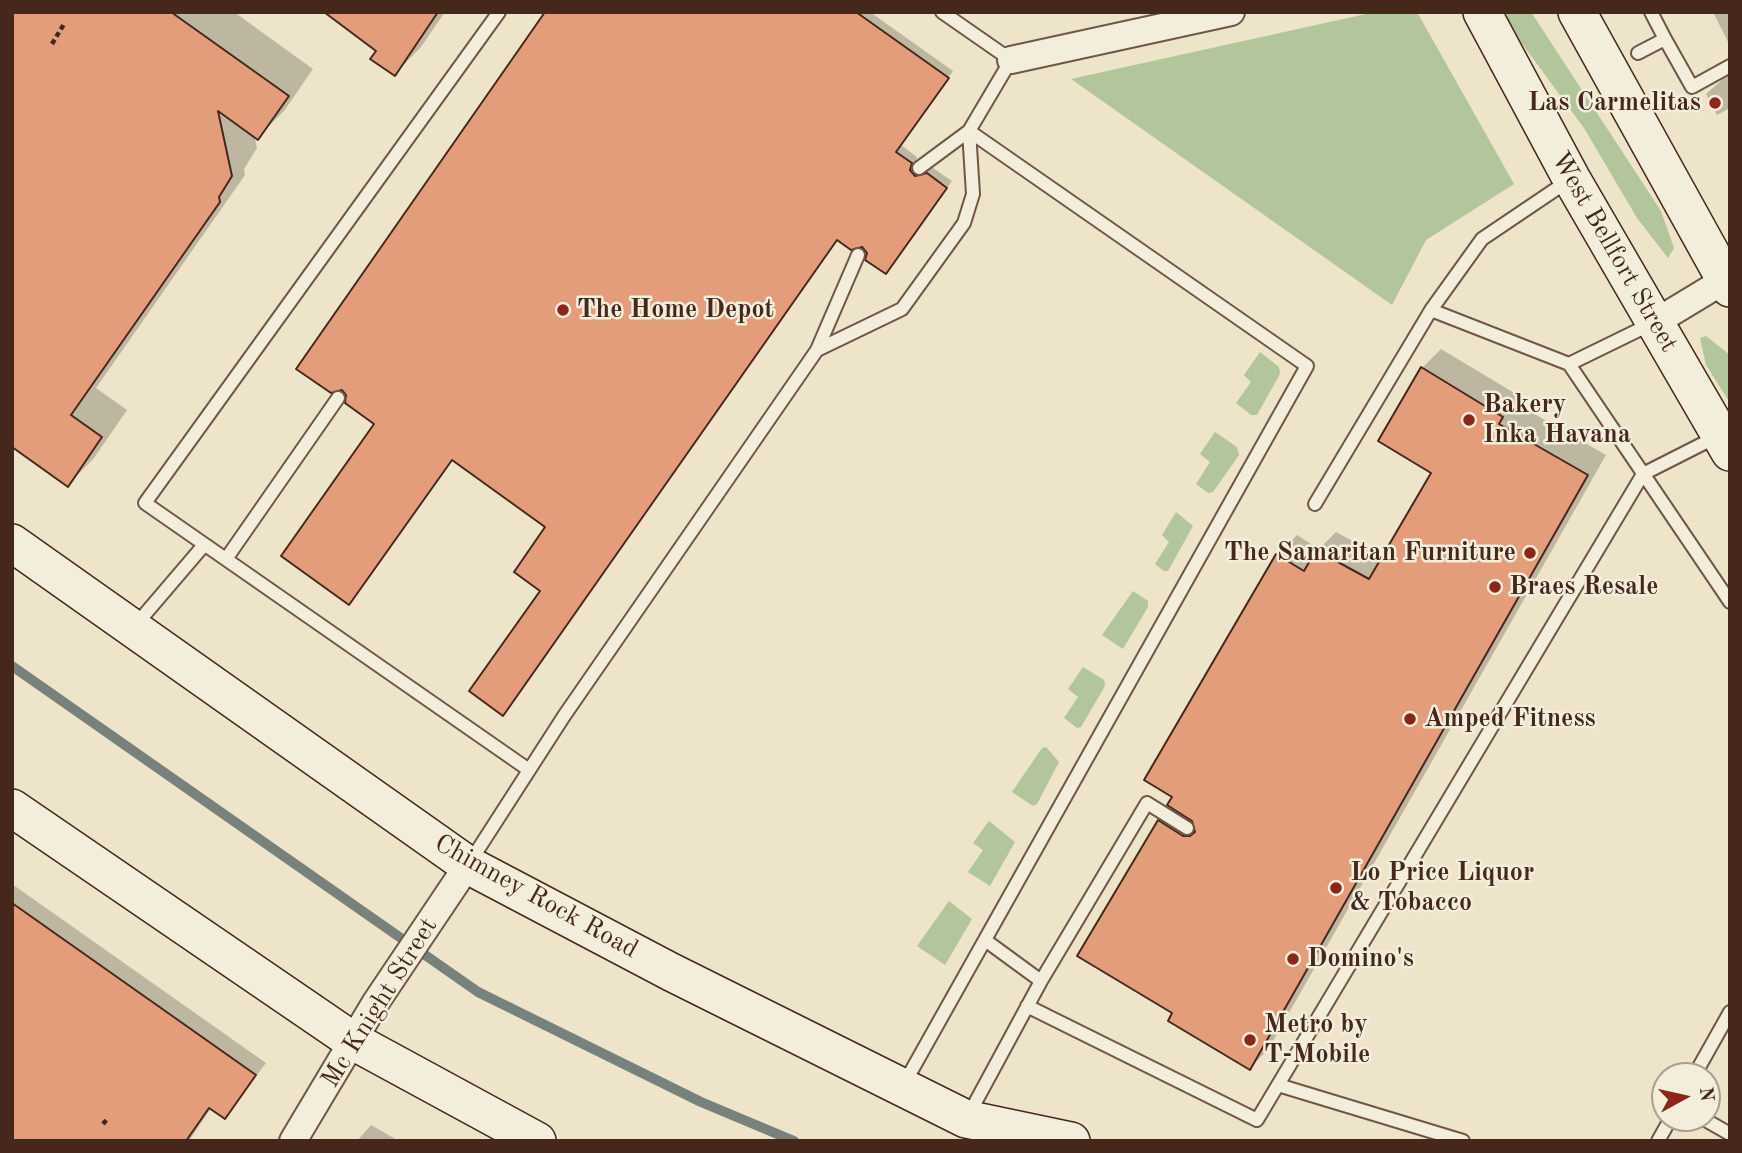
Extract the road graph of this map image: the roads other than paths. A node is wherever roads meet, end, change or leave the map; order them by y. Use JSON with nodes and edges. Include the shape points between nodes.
{"nodes":[{"id":1,"x":499,"y":12,"type":"edge"},
{"id":2,"x":942,"y":12,"type":"edge"},
{"id":3,"x":1231,"y":12,"type":"edge"},
{"id":4,"x":1482,"y":12,"type":"edge"},
{"id":5,"x":1577,"y":12,"type":"edge"},
{"id":6,"x":1651,"y":12,"type":"edge"},
{"id":7,"x":1665,"y":39,"type":"junction"},
{"id":8,"x":1638,"y":52,"type":"dead end"},
{"id":9,"x":1012,"y":60,"type":"junction"},
{"id":10,"x":1730,"y":66,"type":"edge"},
{"id":11,"x":969,"y":131,"type":"junction"},
{"id":12,"x":919,"y":168,"type":"dead end"},
{"id":13,"x":1571,"y":178,"type":"junction"},
{"id":14,"x":858,"y":255,"type":"dead end"},
{"id":15,"x":1728,"y":282,"type":"edge"},
{"id":16,"x":1431,"y":310,"type":"junction"},
{"id":17,"x":1654,"y":323,"type":"junction"},
{"id":18,"x":817,"y":350,"type":"junction"},
{"id":19,"x":1569,"y":363,"type":"junction"},
{"id":20,"x":338,"y":398,"type":"dead end"},
{"id":21,"x":1724,"y":444,"type":"edge"},
{"id":22,"x":1643,"y":474,"type":"junction"},
{"id":23,"x":1315,"y":504,"type":"dead end"},
{"id":24,"x":12,"y":543,"type":"edge"},
{"id":25,"x":204,"y":545,"type":"junction"},
{"id":26,"x":226,"y":559,"type":"junction"},
{"id":27,"x":1730,"y":602,"type":"edge"},
{"id":28,"x":134,"y":627,"type":"junction"},
{"id":29,"x":529,"y":770,"type":"junction"},
{"id":30,"x":12,"y":808,"type":"edge"},
{"id":31,"x":1187,"y":828,"type":"dead end"},
{"id":32,"x":468,"y":865,"type":"junction"},
{"id":33,"x":985,"y":940,"type":"junction"},
{"id":34,"x":1041,"y":981,"type":"junction"},
{"id":35,"x":1027,"y":1006,"type":"junction"},
{"id":36,"x":1730,"y":1012,"type":"edge"},
{"id":37,"x":353,"y":1041,"type":"junction"},
{"id":38,"x":1702,"y":1062,"type":"edge"},
{"id":39,"x":1278,"y":1084,"type":"junction"},
{"id":40,"x":902,"y":1087,"type":"junction"},
{"id":41,"x":967,"y":1119,"type":"junction"},
{"id":42,"x":293,"y":1141,"type":"edge"},
{"id":43,"x":537,"y":1141,"type":"edge"},
{"id":44,"x":1071,"y":1141,"type":"edge"},
{"id":45,"x":1463,"y":1141,"type":"edge"}],
"edges":[{"from":1,"to":25,"type":"lane","via":[[145,503]]},
{"from":2,"to":9,"type":"lane"},
{"from":3,"to":9,"type":"street"},
{"from":4,"to":13,"type":"main road","name":"West Bellfort Street"},
{"from":5,"to":15,"type":"main road"},
{"from":6,"to":7,"type":"lane"},
{"from":7,"to":8,"type":"lane"},
{"from":7,"to":10,"type":"lane","via":[[1692,87]]},
{"from":9,"to":11,"type":"lane"},
{"from":11,"to":12,"type":"lane"},
{"from":11,"to":18,"type":"lane","via":[[973,194],[964,223],[902,309]]},
{"from":11,"to":33,"type":"lane","via":[[1307,366]]},
{"from":13,"to":16,"type":"lane","via":[[1482,239]]},
{"from":13,"to":17,"type":"main road","name":"West Bellfort Street"},
{"from":14,"to":18,"type":"lane"},
{"from":15,"to":17,"type":"street"},
{"from":16,"to":19,"type":"lane"},
{"from":16,"to":23,"type":"lane"},
{"from":17,"to":19,"type":"lane"},
{"from":17,"to":21,"type":"main road","name":"West Bellfort Street"},
{"from":18,"to":29,"type":"lane"},
{"from":19,"to":22,"type":"lane"},
{"from":20,"to":26,"type":"lane"},
{"from":21,"to":22,"type":"lane"},
{"from":22,"to":27,"type":"lane"},
{"from":22,"to":39,"type":"lane"},
{"from":24,"to":28,"type":"main road","name":"Chimney Rock Road"},
{"from":25,"to":26,"type":"lane"},
{"from":25,"to":28,"type":"lane"},
{"from":26,"to":29,"type":"lane"},
{"from":28,"to":32,"type":"main road","name":"Chimney Rock Road"},
{"from":29,"to":32,"type":"lane"},
{"from":30,"to":37,"type":"main road"},
{"from":31,"to":34,"type":"lane","via":[[1147,803]]},
{"from":32,"to":37,"type":"street","name":"Mc Knight Street"},
{"from":32,"to":40,"type":"main road","name":"Chimney Rock Road"},
{"from":33,"to":34,"type":"lane"},
{"from":33,"to":40,"type":"lane"},
{"from":34,"to":35,"type":"lane"},
{"from":35,"to":39,"type":"lane","via":[[1257,1120]]},
{"from":35,"to":41,"type":"lane"},
{"from":36,"to":38,"type":"lane"},
{"from":37,"to":42,"type":"street","name":"Mc Knight Street"},
{"from":37,"to":43,"type":"main road"},
{"from":39,"to":45,"type":"lane"},
{"from":40,"to":41,"type":"main road","name":"Chimney Rock Road"},
{"from":41,"to":44,"type":"main road","name":"Chimney Rock Road"}]}
